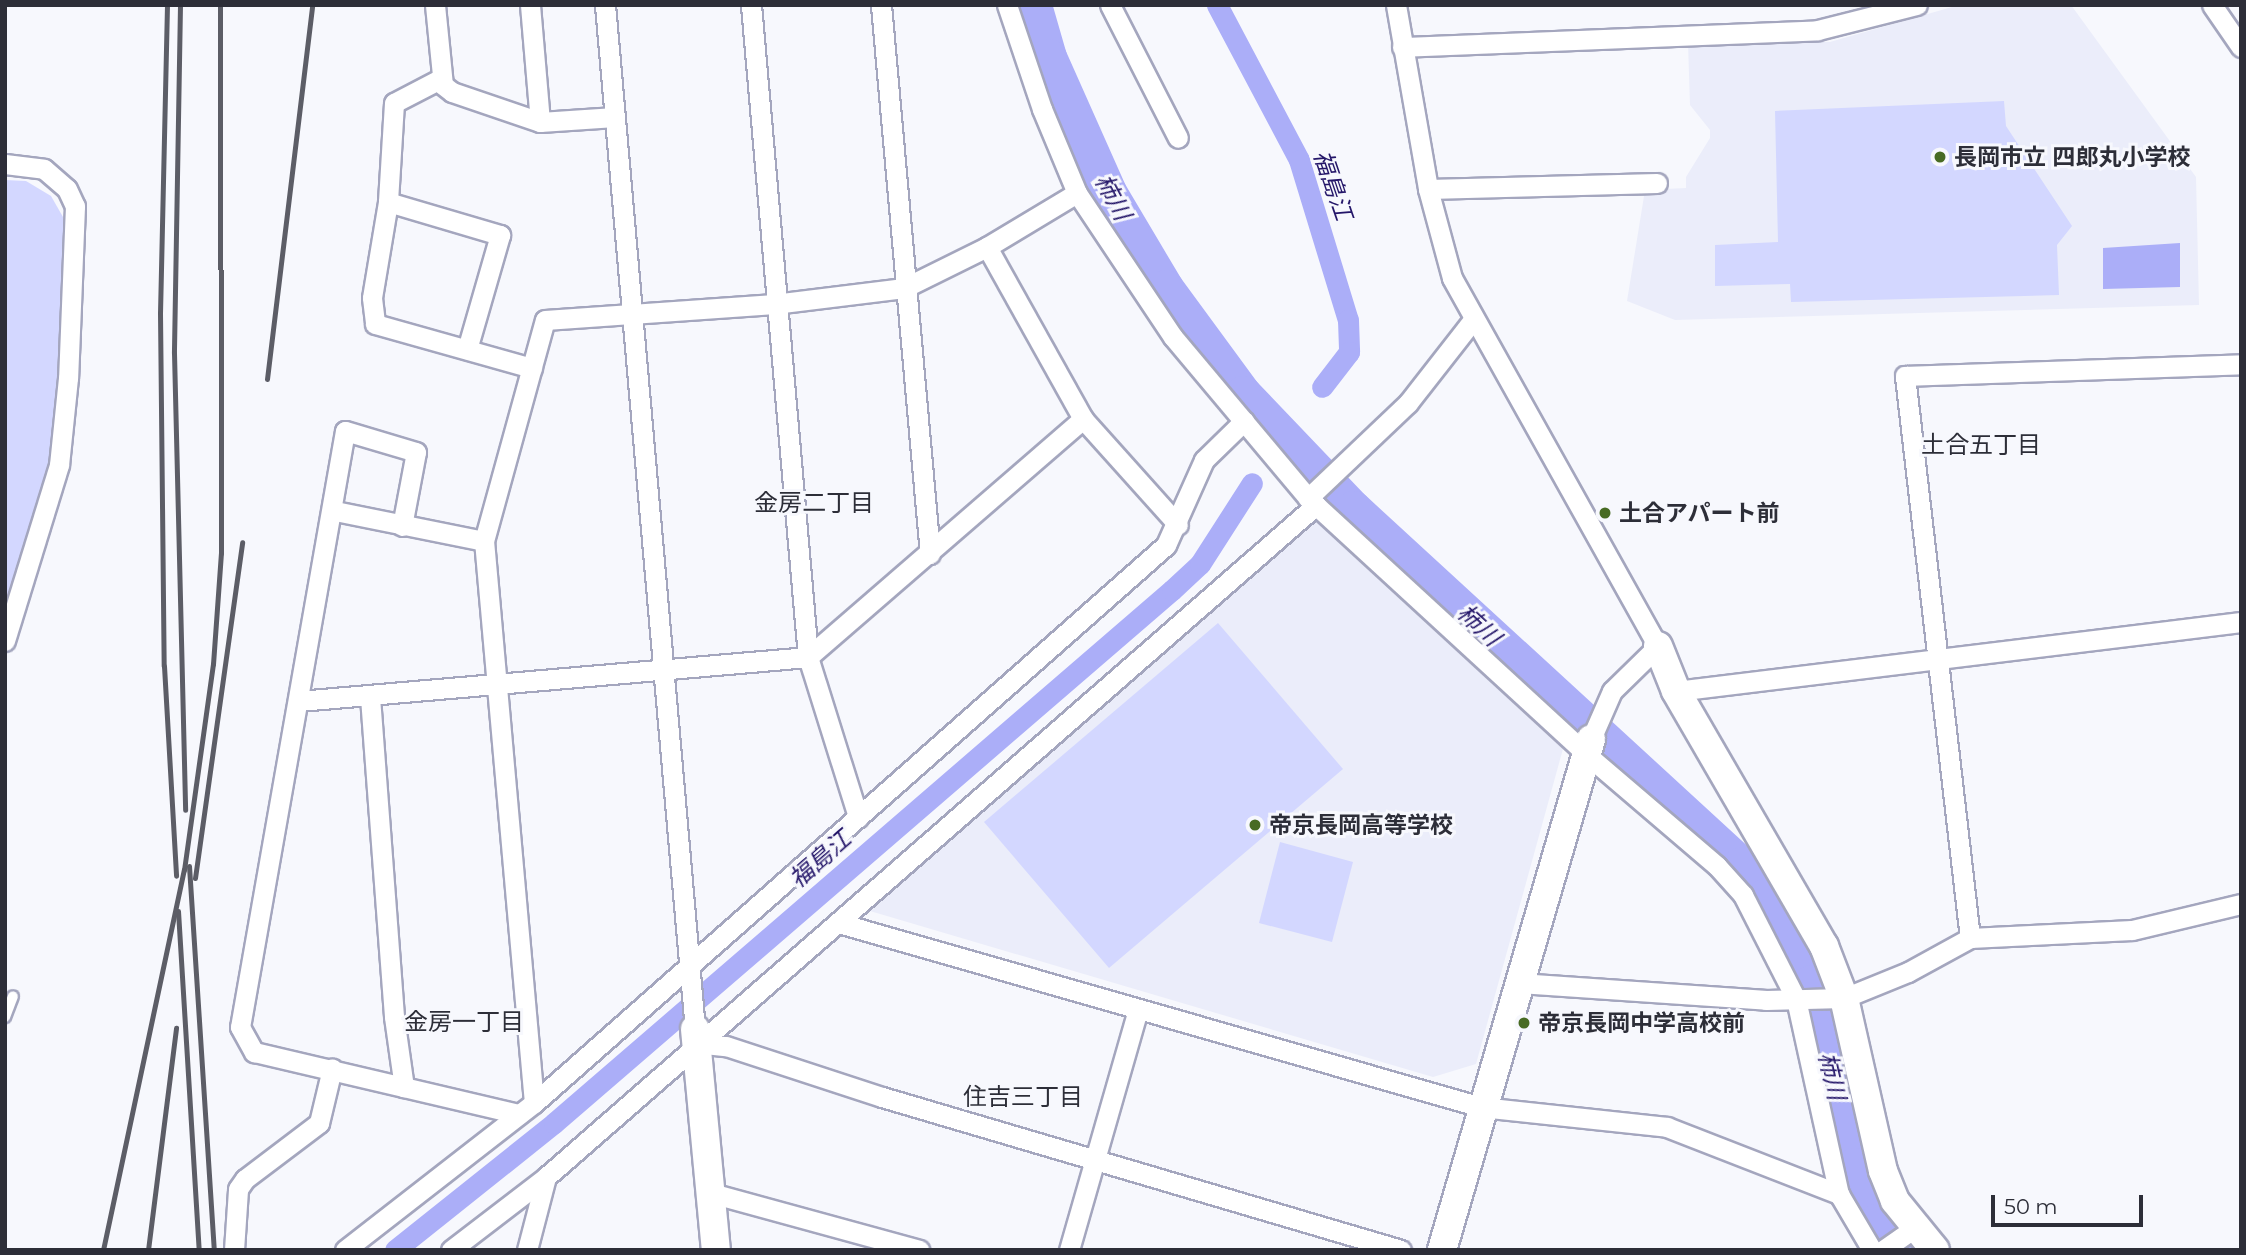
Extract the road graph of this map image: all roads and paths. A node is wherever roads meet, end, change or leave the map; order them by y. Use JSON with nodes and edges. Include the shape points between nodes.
{"nodes":[{"id":1,"x":435,"y":5,"type":"edge"},
{"id":2,"x":530,"y":5,"type":"edge"},
{"id":3,"x":605,"y":5,"type":"edge"},
{"id":4,"x":751,"y":5,"type":"edge"},
{"id":5,"x":881,"y":5,"type":"edge"},
{"id":6,"x":1007,"y":5,"type":"edge"},
{"id":7,"x":1110,"y":5,"type":"edge"},
{"id":8,"x":1395,"y":5,"type":"edge"},
{"id":9,"x":1917,"y":5,"type":"edge"},
{"id":10,"x":2212,"y":5,"type":"edge"},
{"id":11,"x":1402,"y":47,"type":"junction"},
{"id":12,"x":2241,"y":47,"type":"edge"},
{"id":13,"x":442,"y":78,"type":"junction"},
{"id":14,"x":615,"y":117,"type":"junction"},
{"id":15,"x":540,"y":122,"type":"junction"},
{"id":16,"x":1178,"y":138,"type":"dead end"},
{"id":17,"x":5,"y":164,"type":"edge"},
{"id":18,"x":1657,"y":183,"type":"dead end"},
{"id":19,"x":1428,"y":189,"type":"junction"},
{"id":20,"x":1077,"y":193,"type":"junction"},
{"id":21,"x":388,"y":202,"type":"junction"},
{"id":22,"x":987,"y":247,"type":"junction"},
{"id":23,"x":904,"y":288,"type":"junction"},
{"id":24,"x":774,"y":304,"type":"junction"},
{"id":25,"x":633,"y":316,"type":"junction"},
{"id":26,"x":1472,"y":321,"type":"junction"},
{"id":27,"x":467,"y":349,"type":"junction"},
{"id":28,"x":2241,"y":364,"type":"edge"},
{"id":29,"x":532,"y":368,"type":"junction"},
{"id":30,"x":1083,"y":419,"type":"junction"},
{"id":31,"x":1244,"y":421,"type":"junction"},
{"id":32,"x":1313,"y":498,"type":"junction"},
{"id":33,"x":335,"y":511,"type":"junction"},
{"id":34,"x":1178,"y":525,"type":"junction"},
{"id":35,"x":402,"y":526,"type":"junction"},
{"id":36,"x":484,"y":541,"type":"junction"},
{"id":37,"x":930,"y":554,"type":"junction"},
{"id":38,"x":2241,"y":622,"type":"edge"},
{"id":39,"x":5,"y":641,"type":"edge"},
{"id":40,"x":1658,"y":646,"type":"junction"},
{"id":41,"x":1937,"y":656,"type":"junction"},
{"id":42,"x":808,"y":657,"type":"junction"},
{"id":43,"x":662,"y":670,"type":"junction"},
{"id":44,"x":496,"y":683,"type":"junction"},
{"id":45,"x":1676,"y":691,"type":"junction"},
{"id":46,"x":370,"y":697,"type":"junction"},
{"id":47,"x":299,"y":701,"type":"junction"},
{"id":48,"x":1588,"y":746,"type":"junction"},
{"id":49,"x":858,"y":817,"type":"junction"},
{"id":50,"x":2241,"y":904,"type":"edge"},
{"id":51,"x":839,"y":923,"type":"junction"},
{"id":52,"x":1970,"y":938,"type":"junction"},
{"id":53,"x":690,"y":972,"type":"junction"},
{"id":54,"x":1519,"y":983,"type":"junction"},
{"id":55,"x":13,"y":996,"type":"dead end"},
{"id":56,"x":1844,"y":998,"type":"junction"},
{"id":57,"x":1796,"y":999,"type":"junction"},
{"id":58,"x":1138,"y":1010,"type":"junction"},
{"id":59,"x":5,"y":1017,"type":"edge"},
{"id":60,"x":695,"y":1036,"type":"junction"},
{"id":61,"x":332,"y":1069,"type":"junction"},
{"id":62,"x":404,"y":1087,"type":"junction"},
{"id":63,"x":1481,"y":1107,"type":"junction"},
{"id":64,"x":527,"y":1108,"type":"junction"},
{"id":65,"x":1095,"y":1160,"type":"junction"},
{"id":66,"x":546,"y":1177,"type":"junction"},
{"id":67,"x":711,"y":1193,"type":"junction"},
{"id":68,"x":1839,"y":1194,"type":"junction"},
{"id":69,"x":1908,"y":1231,"type":"junction"},
{"id":70,"x":234,"y":1250,"type":"edge"},
{"id":71,"x":345,"y":1250,"type":"edge"},
{"id":72,"x":451,"y":1250,"type":"edge"},
{"id":73,"x":527,"y":1250,"type":"edge"},
{"id":74,"x":716,"y":1250,"type":"edge"},
{"id":75,"x":919,"y":1250,"type":"edge"},
{"id":76,"x":1069,"y":1250,"type":"edge"},
{"id":77,"x":1401,"y":1250,"type":"edge"},
{"id":78,"x":1442,"y":1250,"type":"edge"},
{"id":79,"x":1872,"y":1250,"type":"edge"},
{"id":80,"x":1882,"y":1250,"type":"edge"},
{"id":81,"x":1935,"y":1250,"type":"edge"}],
"edges":[{"from":1,"to":13,"type":"street"},
{"from":2,"to":15,"type":"street"},
{"from":3,"to":14,"type":"street"},
{"from":4,"to":24,"type":"street"},
{"from":5,"to":23,"type":"street"},
{"from":6,"to":20,"type":"street","via":[[1041,109]]},
{"from":7,"to":16,"type":"street"},
{"from":8,"to":11,"type":"street"},
{"from":9,"to":11,"type":"street","via":[[1818,30]]},
{"from":10,"to":12,"type":"street"},
{"from":11,"to":19,"type":"street"},
{"from":13,"to":15,"type":"street","via":[[452,92]]},
{"from":13,"to":21,"type":"street","via":[[394,103]]},
{"from":14,"to":15,"type":"street"},
{"from":14,"to":25,"type":"street"},
{"from":17,"to":39,"type":"street","via":[[44,169],[67,189],[75,206],[68,378],[59,465]]},
{"from":18,"to":19,"type":"street"},
{"from":19,"to":26,"type":"street","via":[[1452,278]]},
{"from":20,"to":22,"type":"street"},
{"from":20,"to":31,"type":"street","via":[[1152,309]]},
{"from":21,"to":27,"type":"street","via":[[372,298],[375,324]]},
{"from":21,"to":27,"type":"street","via":[[500,235]]},
{"from":22,"to":23,"type":"street"},
{"from":22,"to":30,"type":"street"},
{"from":23,"to":24,"type":"street"},
{"from":23,"to":37,"type":"street"},
{"from":24,"to":25,"type":"street"},
{"from":24,"to":42,"type":"street"},
{"from":25,"to":29,"type":"street","via":[[545,320]]},
{"from":25,"to":43,"type":"street"},
{"from":26,"to":32,"type":"street","via":[[1408,403]]},
{"from":26,"to":40,"type":"street"},
{"from":27,"to":29,"type":"street"},
{"from":28,"to":41,"type":"street","via":[[1905,376]]},
{"from":29,"to":36,"type":"street"},
{"from":30,"to":34,"type":"street"},
{"from":30,"to":37,"type":"street"},
{"from":31,"to":32,"type":"street"},
{"from":31,"to":34,"type":"street","via":[[1204,460]]},
{"from":32,"to":48,"type":"street"},
{"from":32,"to":51,"type":"street"},
{"from":33,"to":35,"type":"street"},
{"from":33,"to":35,"type":"street","via":[[345,431],[416,453]]},
{"from":33,"to":47,"type":"street"},
{"from":34,"to":49,"type":"street","via":[[1166,545]]},
{"from":35,"to":36,"type":"street"},
{"from":36,"to":44,"type":"street"},
{"from":37,"to":42,"type":"street"},
{"from":38,"to":41,"type":"street"},
{"from":40,"to":45,"type":"street"},
{"from":40,"to":48,"type":"street","via":[[1612,691]]},
{"from":41,"to":45,"type":"street"},
{"from":41,"to":52,"type":"street"},
{"from":42,"to":43,"type":"street"},
{"from":42,"to":49,"type":"street"},
{"from":43,"to":44,"type":"street"},
{"from":43,"to":53,"type":"street"},
{"from":44,"to":46,"type":"street"},
{"from":44,"to":64,"type":"street"},
{"from":45,"to":56,"type":"street","via":[[1824,946]]},
{"from":46,"to":47,"type":"street"},
{"from":46,"to":62,"type":"street","via":[[394,1017]]},
{"from":47,"to":61,"type":"street","via":[[240,1027],[254,1052]]},
{"from":48,"to":54,"type":"street"},
{"from":48,"to":57,"type":"street","via":[[1743,895]]},
{"from":49,"to":53,"type":"street"},
{"from":50,"to":52,"type":"street","via":[[2132,930]]},
{"from":51,"to":58,"type":"street"},
{"from":51,"to":60,"type":"street"},
{"from":52,"to":56,"type":"street","via":[[1908,972]]},
{"from":53,"to":60,"type":"street"},
{"from":53,"to":64,"type":"street"},
{"from":54,"to":57,"type":"street"},
{"from":54,"to":63,"type":"street"},
{"from":55,"to":59,"type":"lane"},
{"from":56,"to":57,"type":"street"},
{"from":56,"to":69,"type":"street","via":[[1883,1171]]},
{"from":57,"to":68,"type":"street"},
{"from":58,"to":63,"type":"street"},
{"from":58,"to":65,"type":"street"},
{"from":60,"to":65,"type":"street"},
{"from":60,"to":66,"type":"street"},
{"from":60,"to":67,"type":"street"},
{"from":61,"to":62,"type":"street"},
{"from":61,"to":70,"type":"street","via":[[319,1123],[238,1189]]},
{"from":62,"to":64,"type":"street"},
{"from":63,"to":68,"type":"street","via":[[1667,1127]]},
{"from":63,"to":78,"type":"street"},
{"from":64,"to":71,"type":"street"},
{"from":65,"to":76,"type":"street"},
{"from":65,"to":77,"type":"street"},
{"from":66,"to":72,"type":"street"},
{"from":66,"to":73,"type":"street"},
{"from":67,"to":74,"type":"street"},
{"from":67,"to":75,"type":"street"},
{"from":68,"to":79,"type":"street"},
{"from":69,"to":80,"type":"street"},
{"from":69,"to":81,"type":"street"}]}
